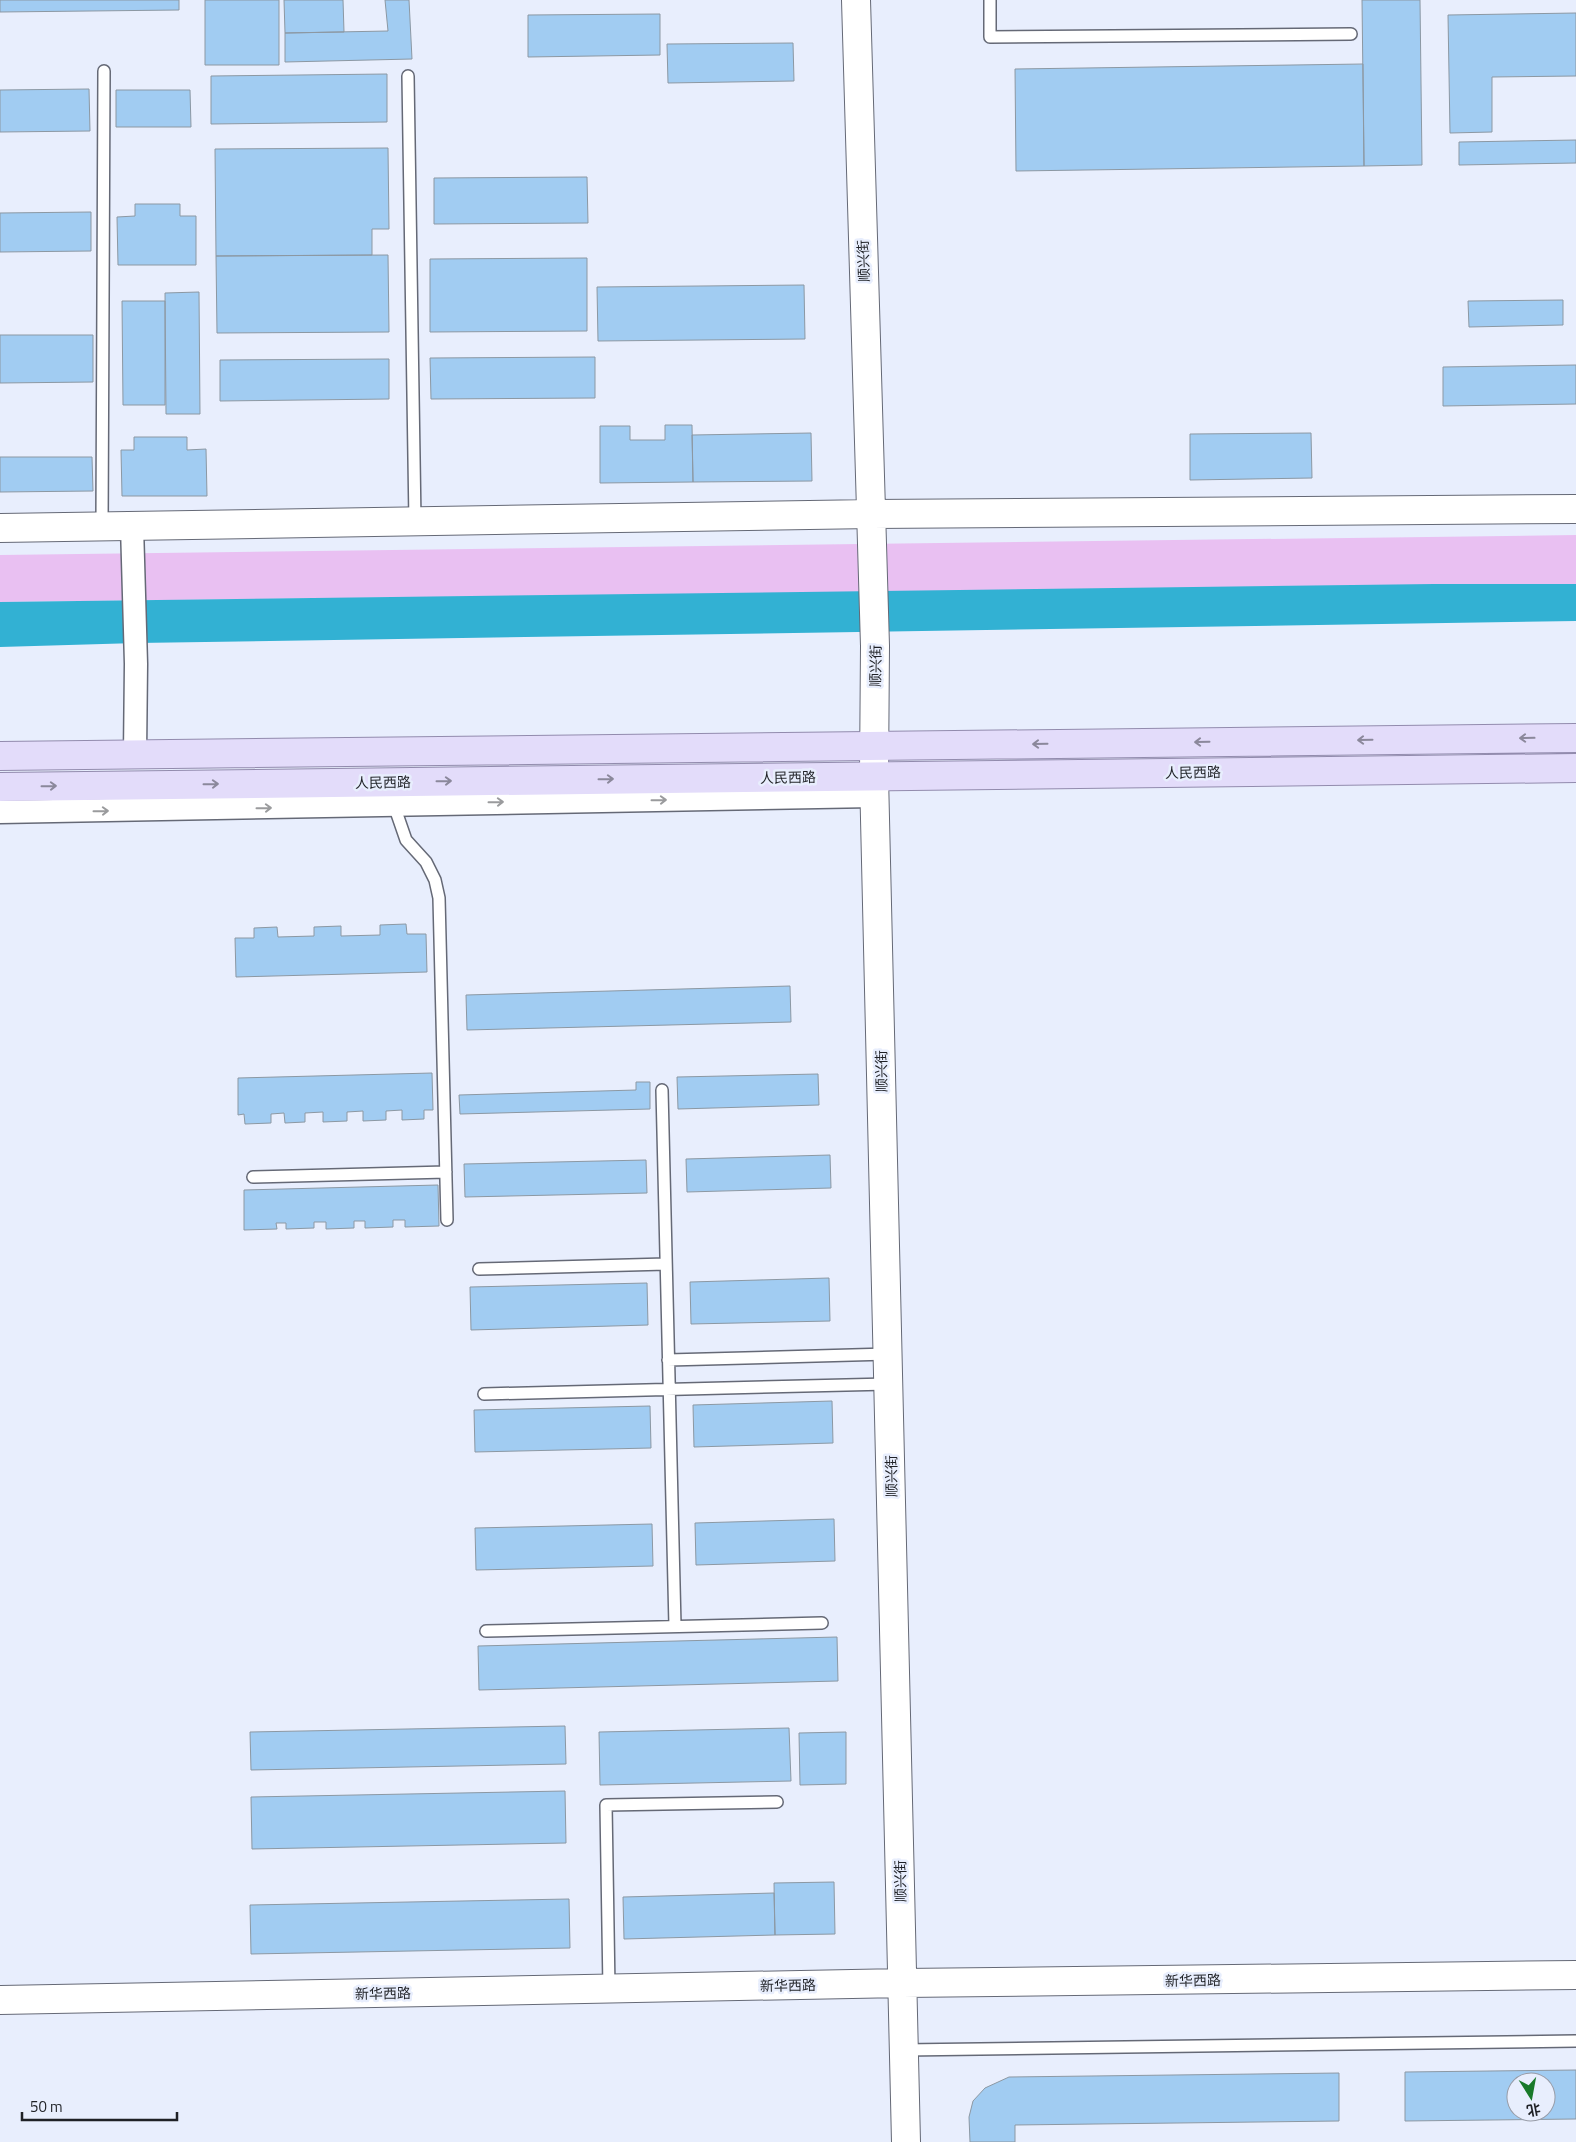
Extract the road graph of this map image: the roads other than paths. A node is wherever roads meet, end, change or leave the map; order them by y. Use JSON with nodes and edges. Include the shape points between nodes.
{"nodes":[{"id":1,"x":856,"y":0,"type":"edge"},
{"id":2,"x":990,"y":0,"type":"edge"},
{"id":3,"x":1351,"y":34,"type":"dead end"},
{"id":4,"x":104,"y":71,"type":"dead end"},
{"id":5,"x":408,"y":76,"type":"dead end"},
{"id":6,"x":1576,"y":509,"type":"edge"},
{"id":7,"x":872,"y":514,"type":"junction"},
{"id":8,"x":415,"y":520,"type":"junction"},
{"id":9,"x":102,"y":526,"type":"junction"},
{"id":10,"x":132,"y":526,"type":"junction"},
{"id":11,"x":0,"y":528,"type":"edge"},
{"id":12,"x":1576,"y":738,"type":"edge"},
{"id":13,"x":873,"y":746,"type":"junction"},
{"id":14,"x":135,"y":754,"type":"junction"},
{"id":15,"x":0,"y":756,"type":"edge"},
{"id":16,"x":1576,"y":768,"type":"edge"},
{"id":17,"x":874,"y":786,"type":"junction"},
{"id":18,"x":0,"y":787,"type":"edge"},
{"id":19,"x":396,"y":793,"type":"junction"},
{"id":20,"x":0,"y":812,"type":"edge"},
{"id":21,"x":662,"y":1090,"type":"dead end"},
{"id":22,"x":446,"y":1172,"type":"junction"},
{"id":23,"x":253,"y":1177,"type":"dead end"},
{"id":24,"x":447,"y":1220,"type":"dead end"},
{"id":25,"x":666,"y":1264,"type":"junction"},
{"id":26,"x":479,"y":1269,"type":"dead end"},
{"id":27,"x":888,"y":1354,"type":"junction"},
{"id":28,"x":668,"y":1360,"type":"junction"},
{"id":29,"x":888,"y":1384,"type":"junction"},
{"id":30,"x":669,"y":1390,"type":"junction"},
{"id":31,"x":484,"y":1394,"type":"dead end"},
{"id":32,"x":822,"y":1623,"type":"dead end"},
{"id":33,"x":675,"y":1626,"type":"junction"},
{"id":34,"x":486,"y":1631,"type":"dead end"},
{"id":35,"x":777,"y":1802,"type":"dead end"},
{"id":36,"x":1576,"y":1975,"type":"edge"},
{"id":37,"x":902,"y":1983,"type":"junction"},
{"id":38,"x":609,"y":1989,"type":"junction"},
{"id":39,"x":0,"y":2000,"type":"edge"},
{"id":40,"x":1576,"y":2041,"type":"edge"},
{"id":41,"x":904,"y":2050,"type":"junction"},
{"id":42,"x":906,"y":2142,"type":"edge"}],
"edges":[{"from":1,"to":7,"type":"street","name":"顺兴街"},
{"from":2,"to":3,"type":"lane","via":[[990,37]]},
{"from":4,"to":9,"type":"lane"},
{"from":5,"to":8,"type":"lane"},
{"from":6,"to":7,"type":"street"},
{"from":7,"to":8,"type":"street"},
{"from":7,"to":13,"type":"street","name":"顺兴街"},
{"from":8,"to":10,"type":"street"},
{"from":9,"to":10,"type":"street"},
{"from":9,"to":11,"type":"street"},
{"from":10,"to":14,"type":"street"},
{"from":12,"to":13,"type":"main road","one_way":true},
{"from":13,"to":14,"type":"main road"},
{"from":13,"to":17,"type":"street","name":"顺兴街"},
{"from":14,"to":15,"type":"main road"},
{"from":16,"to":17,"type":"main road","name":"人民西路"},
{"from":19,"to":17,"type":"main road","name":"人民西路","one_way":true},
{"from":17,"to":27,"type":"street","name":"顺兴街"},
{"from":18,"to":19,"type":"main road","name":"人民西路","one_way":true},
{"from":20,"to":19,"type":"street","one_way":true},
{"from":19,"to":22,"type":"lane","via":[[397,814],[406,840],[426,862],[439,898]]},
{"from":21,"to":25,"type":"lane"},
{"from":22,"to":23,"type":"lane"},
{"from":22,"to":24,"type":"lane"},
{"from":25,"to":26,"type":"lane"},
{"from":25,"to":28,"type":"lane"},
{"from":27,"to":28,"type":"lane"},
{"from":27,"to":29,"type":"street","name":"顺兴街"},
{"from":28,"to":30,"type":"lane"},
{"from":29,"to":30,"type":"lane"},
{"from":29,"to":37,"type":"street","name":"顺兴街"},
{"from":30,"to":31,"type":"lane"},
{"from":30,"to":33,"type":"lane"},
{"from":32,"to":33,"type":"lane"},
{"from":33,"to":34,"type":"lane"},
{"from":35,"to":38,"type":"lane","via":[[606,1805]]},
{"from":36,"to":37,"type":"street","name":"新华西路"},
{"from":37,"to":38,"type":"street","name":"新华西路"},
{"from":37,"to":41,"type":"street","name":"顺兴街"},
{"from":38,"to":39,"type":"street","name":"新华西路"},
{"from":40,"to":41,"type":"lane"},
{"from":41,"to":42,"type":"street","name":"顺兴街"}]}
